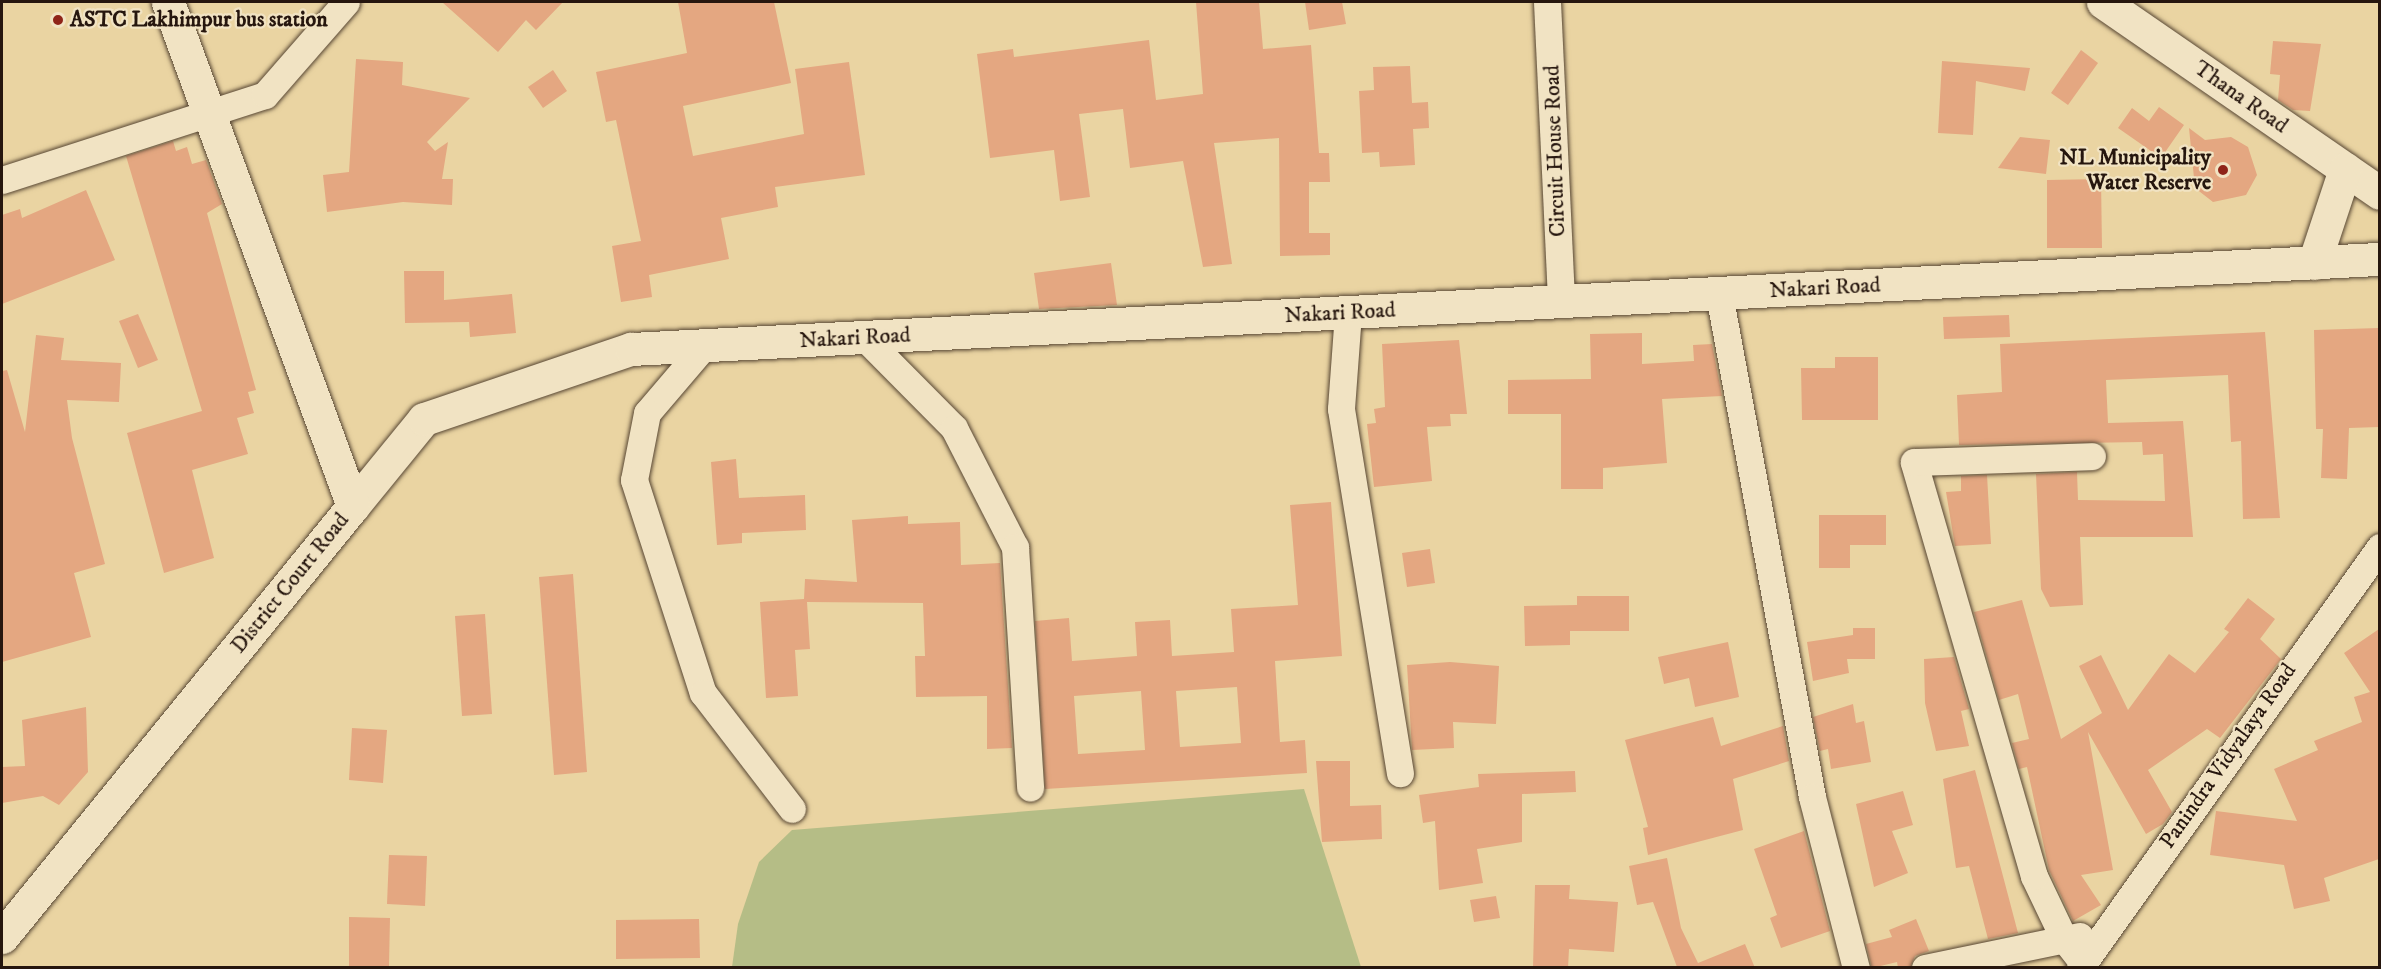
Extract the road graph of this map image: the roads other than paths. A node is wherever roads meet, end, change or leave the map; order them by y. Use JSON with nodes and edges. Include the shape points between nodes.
{"nodes":[{"id":1,"x":168,"y":2,"type":"edge"},
{"id":2,"x":346,"y":2,"type":"edge"},
{"id":3,"x":1547,"y":2,"type":"edge"},
{"id":4,"x":2103,"y":2,"type":"edge"},
{"id":5,"x":212,"y":112,"type":"junction"},
{"id":6,"x":2345,"y":169,"type":"junction"},
{"id":7,"x":2,"y":180,"type":"edge"},
{"id":8,"x":2379,"y":193,"type":"edge"},
{"id":9,"x":2379,"y":260,"type":"edge"},
{"id":10,"x":2314,"y":263,"type":"junction"},
{"id":11,"x":1719,"y":294,"type":"junction"},
{"id":12,"x":1561,"y":302,"type":"junction"},
{"id":13,"x":1348,"y":313,"type":"junction"},
{"id":14,"x":864,"y":338,"type":"junction"},
{"id":15,"x":705,"y":345,"type":"junction"},
{"id":16,"x":2092,"y":456,"type":"dead end"},
{"id":17,"x":353,"y":506,"type":"junction"},
{"id":18,"x":2379,"y":546,"type":"edge"},
{"id":19,"x":1400,"y":773,"type":"dead end"},
{"id":20,"x":1030,"y":788,"type":"dead end"},
{"id":21,"x":792,"y":810,"type":"dead end"},
{"id":22,"x":2105,"y":930,"type":"junction"},
{"id":23,"x":2,"y":937,"type":"edge"},
{"id":24,"x":2064,"y":939,"type":"junction"},
{"id":25,"x":2081,"y":965,"type":"edge"},
{"id":26,"x":1856,"y":968,"type":"edge"},
{"id":27,"x":1925,"y":968,"type":"edge"}],
"edges":[{"from":1,"to":5,"type":"street","name":"District Court Road"},
{"from":2,"to":5,"type":"street","via":[[266,94]]},
{"from":3,"to":12,"type":"street","name":"Circuit House Road"},
{"from":4,"to":6,"type":"street","name":"Thana Road"},
{"from":5,"to":7,"type":"street"},
{"from":5,"to":17,"type":"street","name":"District Court Road"},
{"from":6,"to":8,"type":"street","name":"Thana Road"},
{"from":6,"to":10,"type":"street"},
{"from":9,"to":10,"type":"street","name":"Nakari Road"},
{"from":10,"to":11,"type":"street","name":"Nakari Road"},
{"from":11,"to":12,"type":"street","name":"Nakari Road"},
{"from":11,"to":26,"type":"street","via":[[1812,797]]},
{"from":12,"to":13,"type":"street","name":"Nakari Road"},
{"from":13,"to":14,"type":"street","name":"Nakari Road"},
{"from":13,"to":19,"type":"street","via":[[1341,409]]},
{"from":14,"to":15,"type":"street","name":"Nakari Road"},
{"from":14,"to":20,"type":"street","via":[[954,428],[1015,547]]},
{"from":15,"to":17,"type":"street","name":"Nakari Road","via":[[631,350],[424,419]]},
{"from":15,"to":21,"type":"street","via":[[647,413],[634,480],[703,693]]},
{"from":16,"to":24,"type":"street","via":[[1914,462],[1998,764],[2034,876]]},
{"from":17,"to":23,"type":"street","name":"District Court Road"},
{"from":18,"to":22,"type":"street","name":"Panindra Vidyalaya Road"},
{"from":22,"to":24,"type":"street"},
{"from":22,"to":25,"type":"street","name":"Panindra Vidyalaya Road"},
{"from":24,"to":25,"type":"street"},
{"from":24,"to":27,"type":"street"}]}
